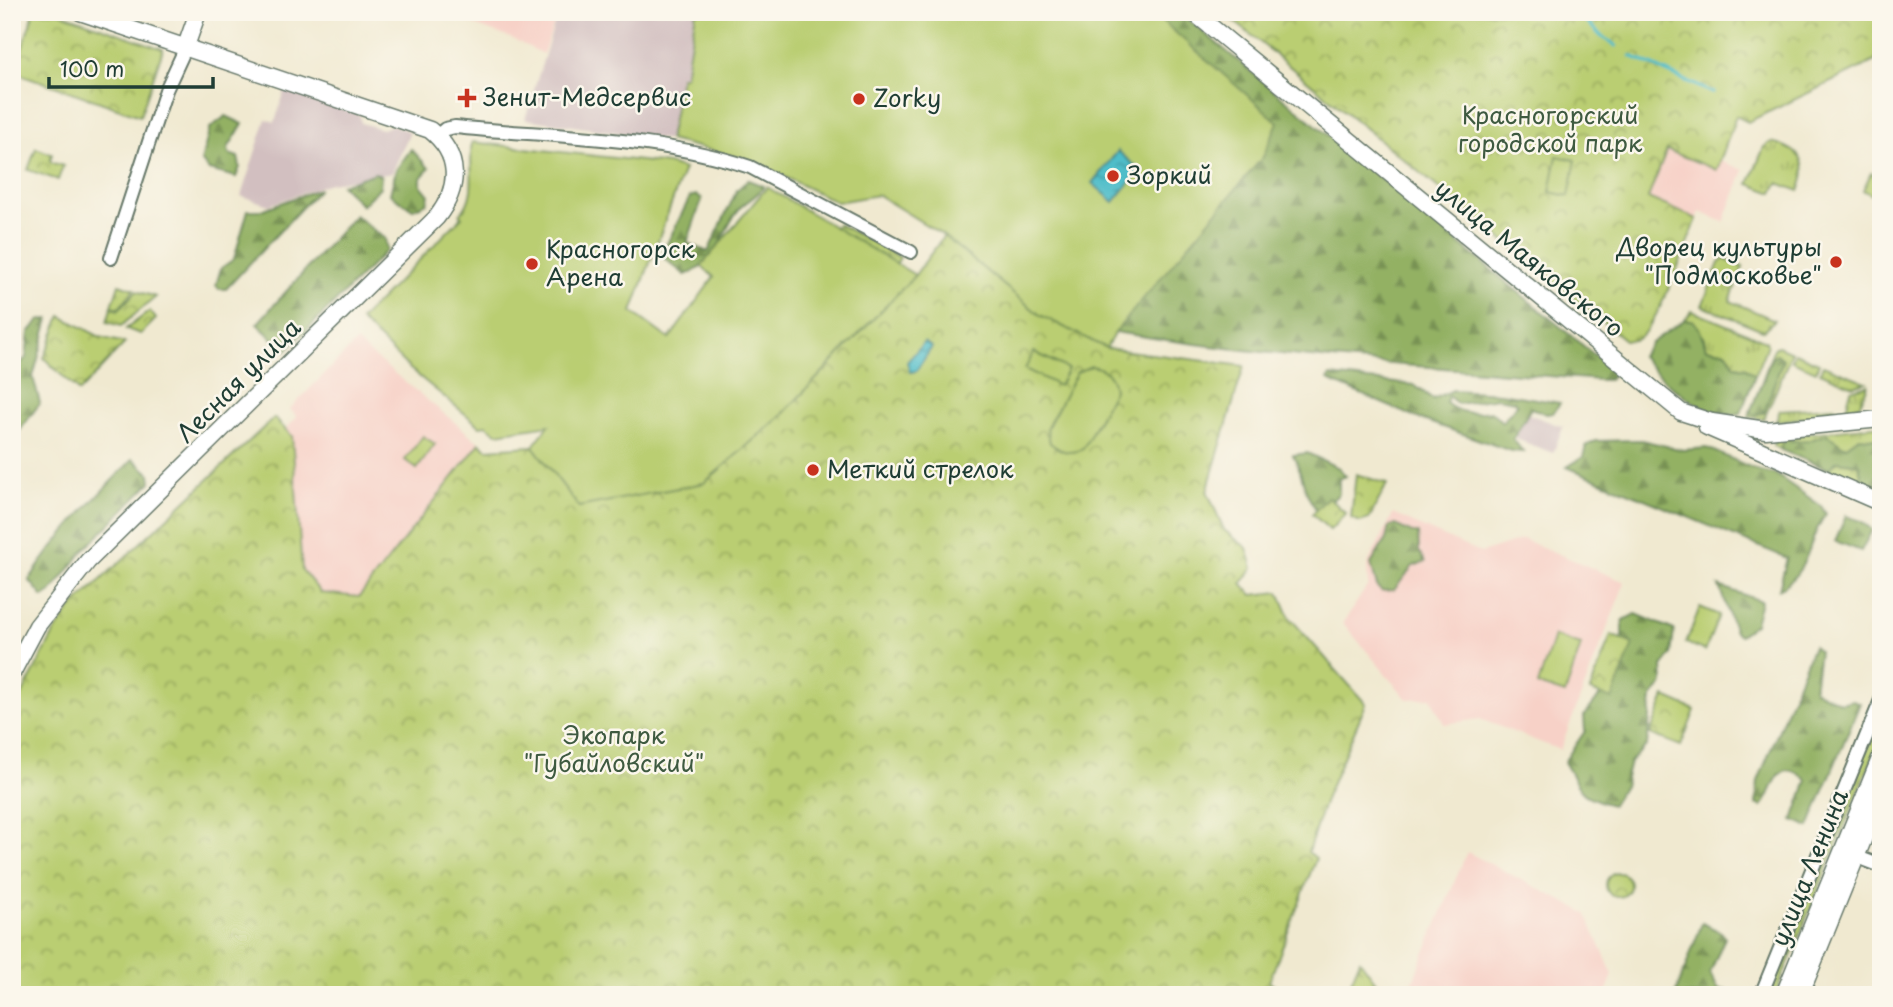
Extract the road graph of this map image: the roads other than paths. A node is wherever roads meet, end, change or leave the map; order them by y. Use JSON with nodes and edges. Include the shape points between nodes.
{"nodes":[{"id":1,"x":80,"y":12,"type":"edge"},
{"id":2,"x":198,"y":12,"type":"edge"},
{"id":3,"x":1193,"y":12,"type":"edge"},
{"id":4,"x":185,"y":49,"type":"junction"},
{"id":5,"x":437,"y":136,"type":"junction"},
{"id":6,"x":911,"y":252,"type":"dead end"},
{"id":7,"x":111,"y":258,"type":"dead end"},
{"id":8,"x":1681,"y":412,"type":"junction"},
{"id":9,"x":1881,"y":419,"type":"edge"},
{"id":10,"x":1778,"y":430,"type":"junction"},
{"id":11,"x":1771,"y":457,"type":"junction"},
{"id":12,"x":1881,"y":503,"type":"edge"},
{"id":13,"x":12,"y":673,"type":"edge"},
{"id":14,"x":1881,"y":700,"type":"edge"},
{"id":15,"x":1881,"y":759,"type":"edge"},
{"id":16,"x":1881,"y":793,"type":"edge"},
{"id":17,"x":1855,"y":856,"type":"junction"},
{"id":18,"x":1881,"y":866,"type":"edge"},
{"id":19,"x":1761,"y":995,"type":"edge"},
{"id":20,"x":1784,"y":995,"type":"edge"},
{"id":21,"x":1799,"y":995,"type":"edge"}],
"edges":[{"from":1,"to":4,"type":"street"},
{"from":2,"to":4,"type":"street"},
{"from":3,"to":8,"type":"street","name":"улица Маяковского"},
{"from":4,"to":5,"type":"street","via":[[417,125]]},
{"from":4,"to":7,"type":"street","via":[[166,90]]},
{"from":5,"to":6,"type":"street","via":[[455,127],[616,142],[725,159],[750,167]]},
{"from":5,"to":13,"type":"street","name":"Лесная улица","via":[[452,156],[455,179],[450,198],[437,217],[88,561],[37,626]]},
{"from":8,"to":10,"type":"street","name":"улица Маяковского","via":[[1712,422]]},
{"from":8,"to":11,"type":"street"},
{"from":9,"to":10,"type":"street","name":"улица Маяковского"},
{"from":10,"to":11,"type":"street","via":[[1766,445]]},
{"from":11,"to":12,"type":"street"},
{"from":14,"to":19,"type":"street"},
{"from":15,"to":20,"type":"main road","name":"улица Ленина"},
{"from":16,"to":17,"type":"main road","name":"улица Ленина"},
{"from":17,"to":18,"type":"street"},
{"from":17,"to":21,"type":"main road","name":"улица Ленина"}]}
